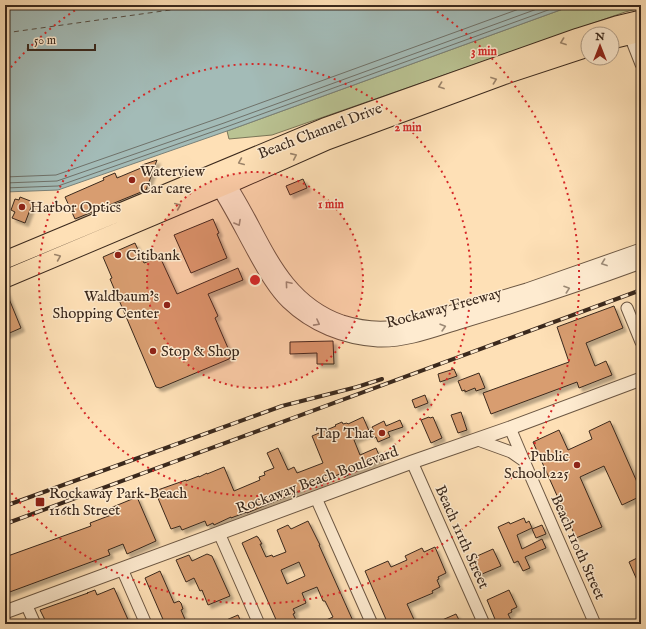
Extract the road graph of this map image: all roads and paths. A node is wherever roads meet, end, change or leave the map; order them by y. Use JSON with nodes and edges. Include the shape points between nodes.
{"nodes":[{"id":1,"x":641,"y":19,"type":"edge"},
{"id":2,"x":632,"y":30,"type":"edge"},
{"id":3,"x":620,"y":36,"type":"edge"},
{"id":4,"x":580,"y":51,"type":"edge"},
{"id":5,"x":641,"y":64,"type":"edge"},
{"id":6,"x":215,"y":172,"type":"junction"},
{"id":7,"x":225,"y":186,"type":"junction"},
{"id":8,"x":641,"y":250,"type":"edge"},
{"id":9,"x":5,"y":260,"type":"edge"},
{"id":10,"x":641,"y":262,"type":"edge"},
{"id":11,"x":5,"y":279,"type":"edge"},
{"id":12,"x":627,"y":308,"type":"dead end"},
{"id":13,"x":641,"y":342,"type":"edge"},
{"id":14,"x":641,"y":379,"type":"edge"},
{"id":15,"x":510,"y":428,"type":"junction"},
{"id":16,"x":478,"y":440,"type":"junction"},
{"id":17,"x":524,"y":461,"type":"junction"},
{"id":18,"x":412,"y":462,"type":"junction"},
{"id":19,"x":316,"y":498,"type":"junction"},
{"id":20,"x":219,"y":533,"type":"junction"},
{"id":21,"x":122,"y":569,"type":"junction"},
{"id":22,"x":26,"y":604,"type":"junction"},
{"id":23,"x":5,"y":612,"type":"edge"},
{"id":24,"x":35,"y":624,"type":"edge"},
{"id":25,"x":146,"y":624,"type":"edge"},
{"id":26,"x":259,"y":624,"type":"edge"},
{"id":27,"x":372,"y":624,"type":"edge"},
{"id":28,"x":484,"y":624,"type":"edge"},
{"id":29,"x":596,"y":624,"type":"edge"}],
"edges":[{"from":1,"to":2,"type":"main road","name":"Beach Channel Drive"},
{"from":2,"to":3,"type":"main road","name":"Beach Channel Drive"},
{"from":2,"to":5,"type":"street"},
{"from":2,"to":6,"type":"main road","name":"Beach Channel Drive","one_way":true,"via":[[578,37],[342,121]]},
{"from":7,"to":4,"type":"main road","name":"Beach Channel Drive","one_way":true,"via":[[338,136]]},
{"from":6,"to":7,"type":"street","name":"Rockaway Freeway"},
{"from":6,"to":9,"type":"main road","name":"Beach Channel Drive"},
{"from":8,"to":7,"type":"street","name":"Rockaway Freeway","one_way":true,"via":[[527,290],[405,326],[361,327],[339,321],[318,311],[291,288]]},
{"from":7,"to":10,"type":"street","name":"Rockaway Freeway","one_way":true,"via":[[269,278],[285,298],[304,315],[320,324],[343,334],[362,338],[387,340],[422,333],[547,296]]},
{"from":11,"to":7,"type":"main road","name":"Beach Channel Drive","one_way":true},
{"from":12,"to":13,"type":"street"},
{"from":14,"to":15,"type":"street","name":"Rockaway Beach Boulevard"},
{"from":15,"to":16,"type":"street","name":"Rockaway Beach Boulevard"},
{"from":15,"to":17,"type":"street","name":"Beach 110th Street"},
{"from":16,"to":17,"type":"street","via":[[511,452]]},
{"from":16,"to":18,"type":"street","name":"Rockaway Beach Boulevard"},
{"from":17,"to":29,"type":"street","name":"Beach 110th Street"},
{"from":18,"to":19,"type":"street","name":"Rockaway Beach Boulevard"},
{"from":18,"to":28,"type":"street","name":"Beach 111th Street"},
{"from":19,"to":20,"type":"street","name":"Rockaway Beach Boulevard"},
{"from":19,"to":27,"type":"street"},
{"from":20,"to":21,"type":"street","name":"Rockaway Beach Boulevard"},
{"from":20,"to":26,"type":"street"},
{"from":21,"to":22,"type":"street","name":"Rockaway Beach Boulevard"},
{"from":21,"to":25,"type":"street"},
{"from":22,"to":23,"type":"street","name":"Rockaway Beach Boulevard"},
{"from":22,"to":24,"type":"street"}]}
